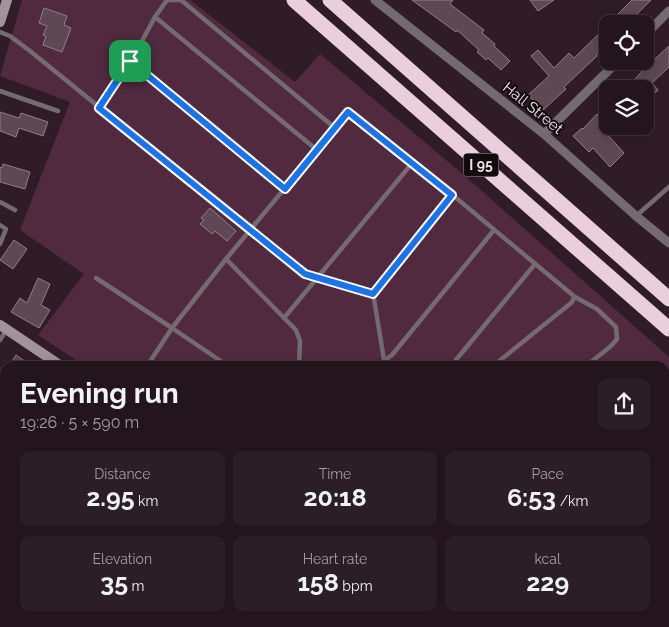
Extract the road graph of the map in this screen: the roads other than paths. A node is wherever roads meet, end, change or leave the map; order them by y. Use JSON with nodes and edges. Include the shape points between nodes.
{"nodes":[{"id":1,"x":7,"y":0,"type":"edge"},
{"id":2,"x":294,"y":0,"type":"edge"},
{"id":3,"x":330,"y":0,"type":"edge"},
{"id":4,"x":375,"y":0,"type":"edge"},
{"id":5,"x":669,"y":11,"type":"edge"},
{"id":6,"x":155,"y":17,"type":"junction"},
{"id":7,"x":0,"y":22,"type":"edge"},
{"id":8,"x":654,"y":26,"type":"edge"},
{"id":9,"x":0,"y":32,"type":"edge"},
{"id":10,"x":130,"y":61,"type":"junction"},
{"id":11,"x":609,"y":70,"type":"edge"},
{"id":12,"x":0,"y":91,"type":"edge"},
{"id":13,"x":99,"y":108,"type":"junction"},
{"id":14,"x":58,"y":111,"type":"dead end"},
{"id":15,"x":335,"y":128,"type":"junction"},
{"id":16,"x":544,"y":134,"type":"junction"},
{"id":17,"x":317,"y":150,"type":"junction"},
{"id":18,"x":413,"y":162,"type":"junction"},
{"id":19,"x":669,"y":187,"type":"edge"},
{"id":20,"x":285,"y":189,"type":"junction"},
{"id":21,"x":452,"y":195,"type":"junction"},
{"id":22,"x":0,"y":202,"type":"edge"},
{"id":23,"x":14,"y":210,"type":"dead end"},
{"id":24,"x":636,"y":216,"type":"junction"},
{"id":25,"x":0,"y":225,"type":"edge"},
{"id":26,"x":251,"y":229,"type":"junction"},
{"id":27,"x":494,"y":230,"type":"junction"},
{"id":28,"x":669,"y":243,"type":"edge"},
{"id":29,"x":0,"y":244,"type":"edge"},
{"id":30,"x":226,"y":259,"type":"junction"},
{"id":31,"x":534,"y":264,"type":"junction"},
{"id":32,"x":96,"y":278,"type":"dead end"},
{"id":33,"x":318,"y":278,"type":"junction"},
{"id":34,"x":373,"y":294,"type":"junction"},
{"id":35,"x":575,"y":297,"type":"junction"},
{"id":36,"x":669,"y":299,"type":"edge"},
{"id":37,"x":284,"y":318,"type":"junction"},
{"id":38,"x":3,"y":327,"type":"edge"},
{"id":39,"x":172,"y":328,"type":"junction"},
{"id":40,"x":669,"y":330,"type":"edge"},
{"id":41,"x":0,"y":340,"type":"edge"},
{"id":42,"x":54,"y":361,"type":"edge"},
{"id":43,"x":150,"y":361,"type":"edge"},
{"id":44,"x":221,"y":361,"type":"edge"},
{"id":45,"x":299,"y":361,"type":"edge"},
{"id":46,"x":384,"y":361,"type":"edge"},
{"id":47,"x":386,"y":361,"type":"edge"},
{"id":48,"x":455,"y":361,"type":"edge"},
{"id":49,"x":499,"y":361,"type":"edge"},
{"id":50,"x":592,"y":361,"type":"edge"}],
"edges":[{"from":1,"to":7,"type":"main road"},
{"from":2,"to":40,"type":"highway","number":"I 95"},
{"from":3,"to":36,"type":"highway","number":"I 95"},
{"from":4,"to":16,"type":"street","name":"Hall Street"},
{"from":5,"to":8,"type":"street"},
{"from":6,"to":10,"type":"lane"},
{"from":6,"to":15,"type":"lane","via":[[167,0],[181,0]]},
{"from":6,"to":17,"type":"lane"},
{"from":9,"to":13,"type":"lane","via":[[30,51]]},
{"from":10,"to":13,"type":"lane"},
{"from":10,"to":20,"type":"lane"},
{"from":11,"to":16,"type":"street"},
{"from":12,"to":14,"type":"lane"},
{"from":13,"to":26,"type":"lane"},
{"from":15,"to":17,"type":"lane"},
{"from":15,"to":18,"type":"lane","via":[[348,112]]},
{"from":16,"to":24,"type":"street","name":"Hall Street"},
{"from":17,"to":20,"type":"lane"},
{"from":18,"to":21,"type":"lane"},
{"from":18,"to":33,"type":"lane"},
{"from":19,"to":24,"type":"lane"},
{"from":20,"to":26,"type":"lane"},
{"from":21,"to":27,"type":"lane"},
{"from":21,"to":34,"type":"lane"},
{"from":22,"to":23,"type":"lane"},
{"from":24,"to":28,"type":"street","name":"Hall Street"},
{"from":25,"to":29,"type":"lane","via":[[6,229]]},
{"from":26,"to":30,"type":"lane"},
{"from":26,"to":33,"type":"lane","via":[[305,274]]},
{"from":27,"to":31,"type":"lane"},
{"from":27,"to":47,"type":"lane"},
{"from":30,"to":37,"type":"lane"},
{"from":30,"to":39,"type":"lane"},
{"from":31,"to":35,"type":"lane"},
{"from":31,"to":48,"type":"lane"},
{"from":32,"to":39,"type":"lane"},
{"from":33,"to":34,"type":"lane"},
{"from":33,"to":37,"type":"lane"},
{"from":34,"to":46,"type":"lane"},
{"from":35,"to":49,"type":"lane"},
{"from":35,"to":50,"type":"lane","via":[[597,309],[616,327],[617,340]]},
{"from":37,"to":45,"type":"lane","via":[[296,330],[300,341]]},
{"from":38,"to":41,"type":"lane"},
{"from":38,"to":42,"type":"main road"},
{"from":39,"to":43,"type":"lane"},
{"from":39,"to":44,"type":"lane"}]}
